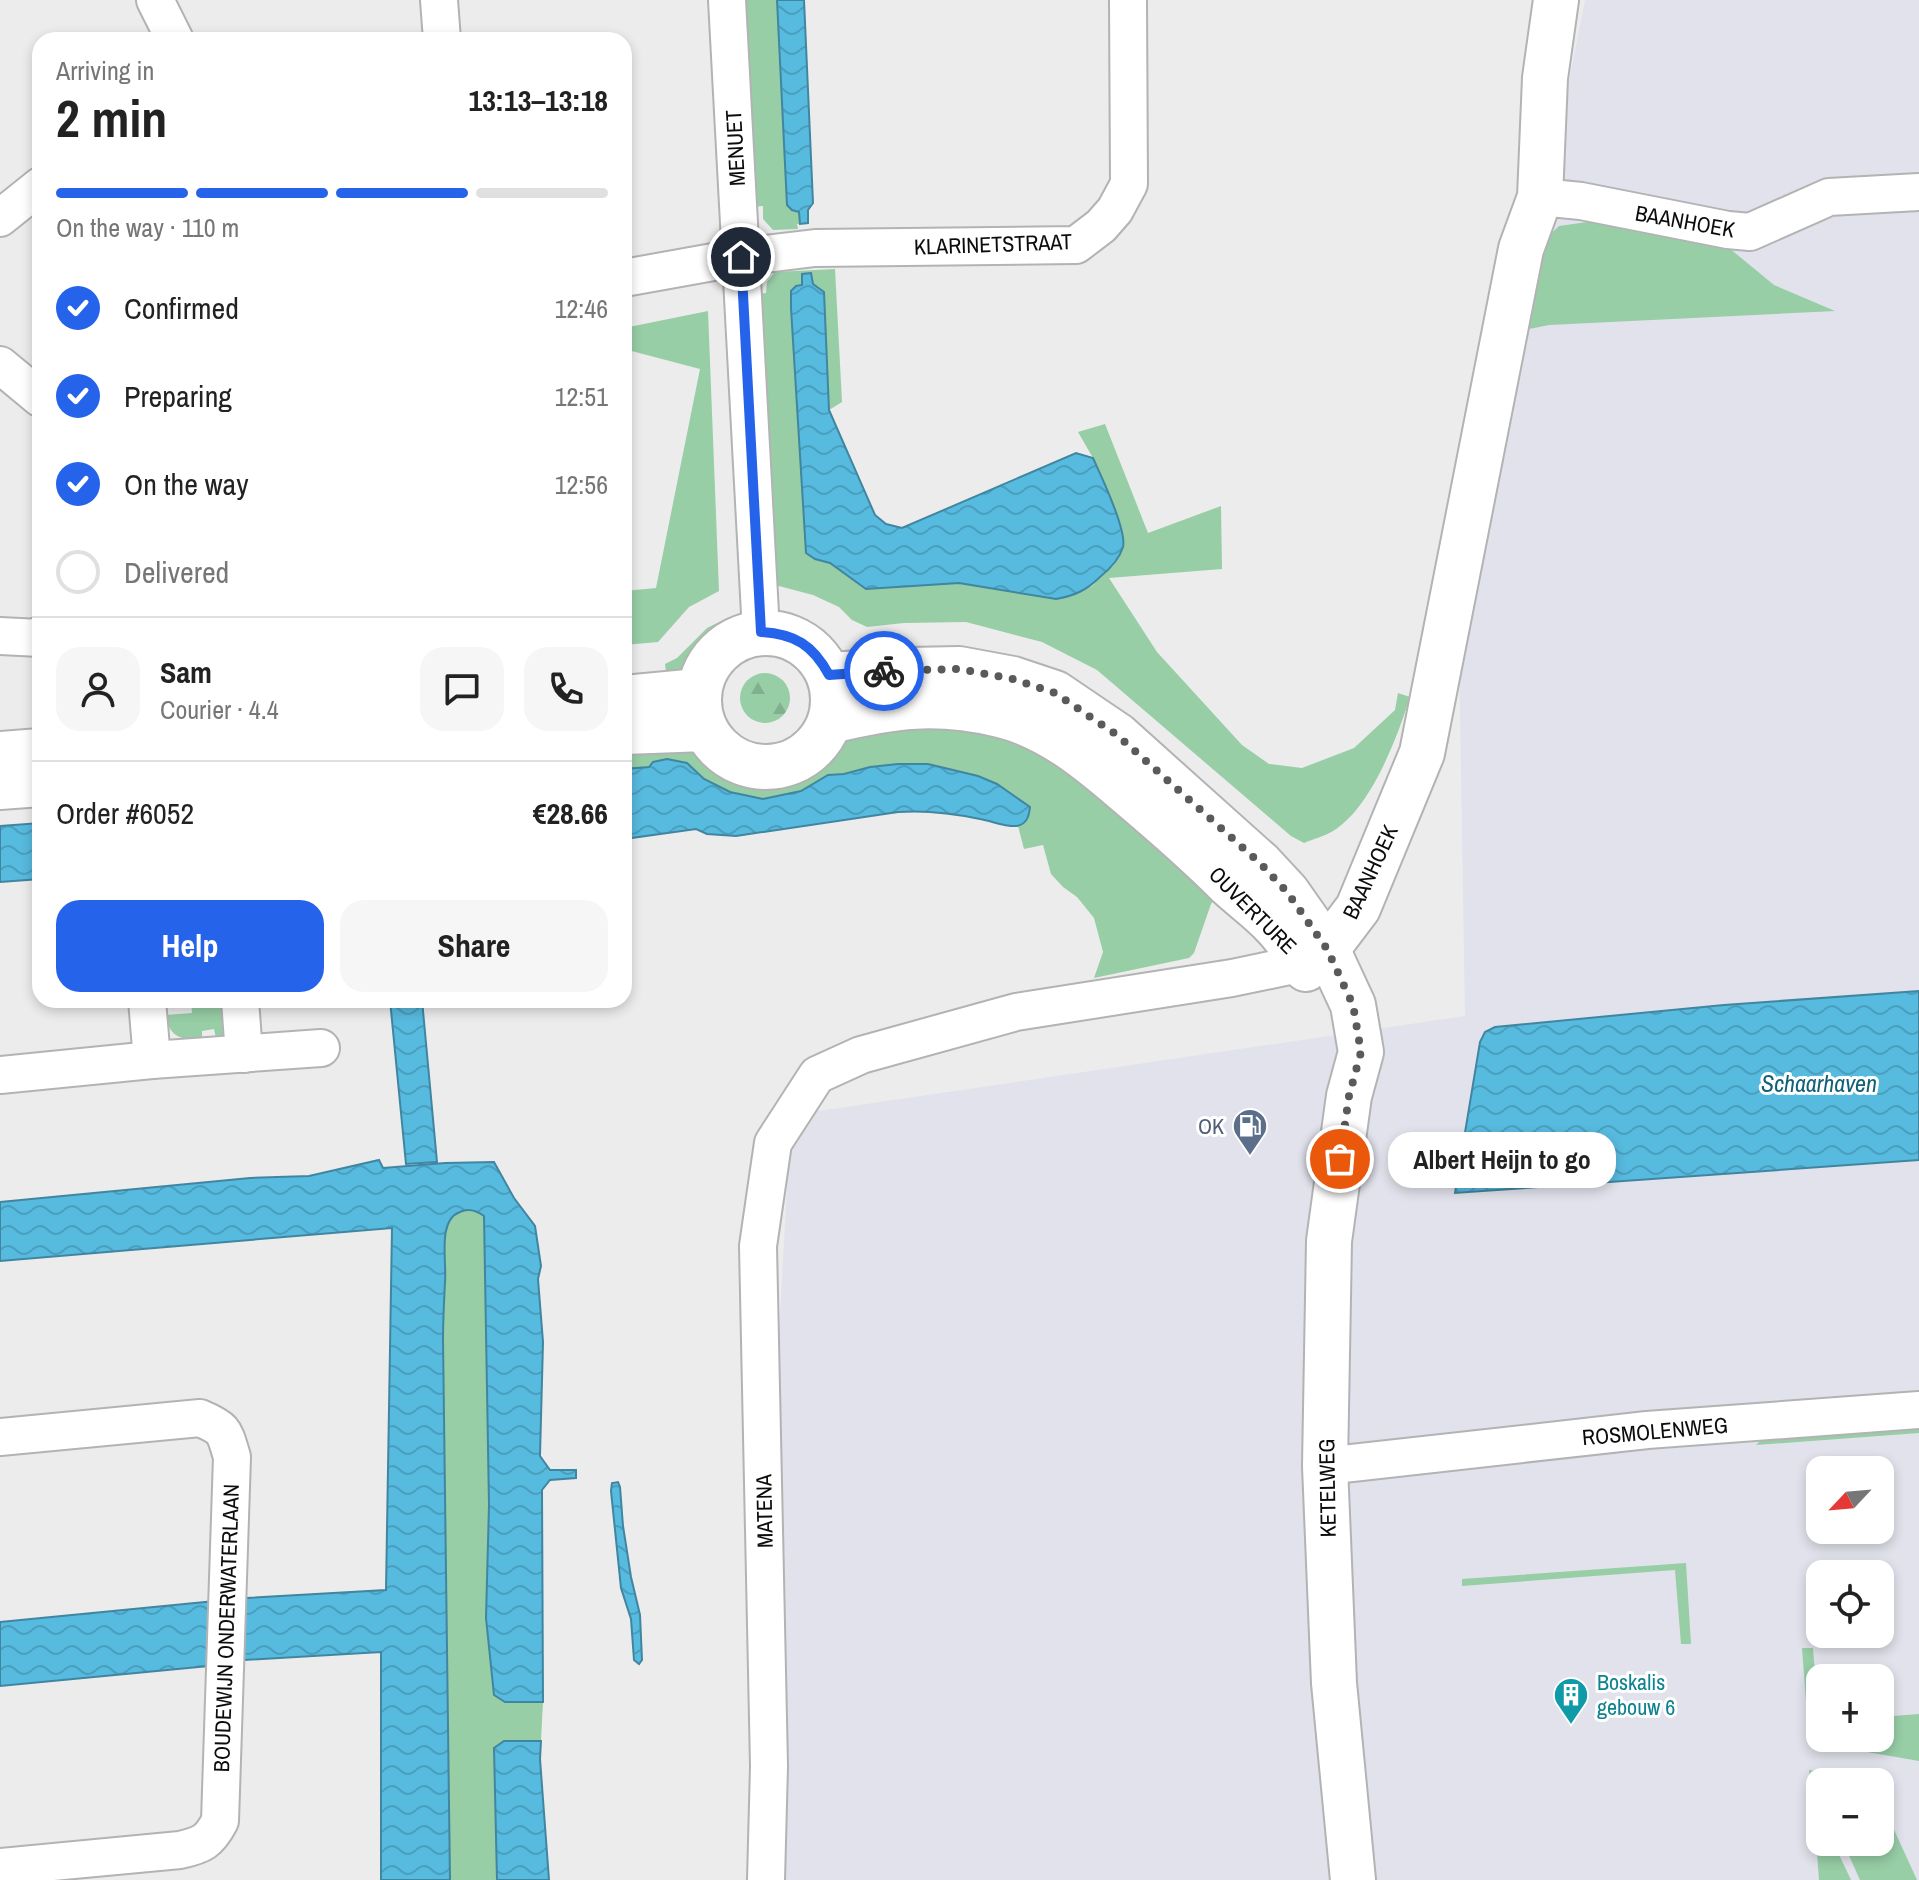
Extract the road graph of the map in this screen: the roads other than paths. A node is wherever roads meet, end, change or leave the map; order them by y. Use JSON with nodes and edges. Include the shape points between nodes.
{"nodes":[{"id":1,"x":155,"y":0,"type":"edge"},
{"id":2,"x":439,"y":0,"type":"edge"},
{"id":3,"x":727,"y":0,"type":"edge"},
{"id":4,"x":1128,"y":0,"type":"edge"},
{"id":5,"x":1556,"y":0,"type":"edge"},
{"id":6,"x":171,"y":32,"type":"edge"},
{"id":7,"x":441,"y":32,"type":"edge"},
{"id":8,"x":32,"y":192,"type":"edge"},
{"id":9,"x":1919,"y":192,"type":"edge"},
{"id":10,"x":1540,"y":197,"type":"junction"},
{"id":11,"x":0,"y":218,"type":"edge"},
{"id":12,"x":741,"y":257,"type":"junction"},
{"id":13,"x":632,"y":277,"type":"edge"},
{"id":14,"x":0,"y":365,"type":"edge"},
{"id":15,"x":32,"y":391,"type":"edge"},
{"id":16,"x":761,"y":632,"type":"junction"},
{"id":17,"x":0,"y":636,"type":"edge"},
{"id":18,"x":32,"y":636,"type":"edge"},
{"id":19,"x":829,"y":675,"type":"junction"},
{"id":20,"x":632,"y":699,"type":"edge"},
{"id":21,"x":702,"y":710,"type":"junction"},
{"id":22,"x":831,"y":721,"type":"junction"},
{"id":23,"x":632,"y":730,"type":"edge"},
{"id":24,"x":32,"y":752,"type":"edge"},
{"id":25,"x":0,"y":754,"type":"edge"},
{"id":26,"x":32,"y":785,"type":"edge"},
{"id":27,"x":0,"y":787,"type":"edge"},
{"id":28,"x":1316,"y":956,"type":"junction"},
{"id":29,"x":148,"y":1008,"type":"edge"},
{"id":30,"x":241,"y":1008,"type":"edge"},
{"id":31,"x":321,"y":1048,"type":"dead end"},
{"id":32,"x":244,"y":1054,"type":"junction"},
{"id":33,"x":152,"y":1060,"type":"junction"},
{"id":34,"x":0,"y":1075,"type":"edge"},
{"id":35,"x":1349,"y":1096,"type":"joint"},
{"id":36,"x":1919,"y":1410,"type":"edge"},
{"id":37,"x":0,"y":1437,"type":"edge"},
{"id":38,"x":1325,"y":1466,"type":"junction"},
{"id":39,"x":6,"y":1871,"type":"edge"},
{"id":40,"x":766,"y":1880,"type":"edge"},
{"id":41,"x":1353,"y":1880,"type":"edge"}],
"edges":[{"from":1,"to":6,"type":"street"},
{"from":2,"to":7,"type":"street"},
{"from":3,"to":12,"type":"street","name":"MENUET"},
{"from":4,"to":12,"type":"street","name":"KLARINETSTRAAT","via":[[1129,184],[1115,210],[1076,245],[815,248]]},
{"from":5,"to":10,"type":"street","name":"BAANHOEK","via":[[1545,78]]},
{"from":8,"to":11,"type":"street"},
{"from":9,"to":10,"type":"street","name":"BAANHOEK","via":[[1829,197],[1750,232]]},
{"from":10,"to":28,"type":"street","name":"BAANHOEK","via":[[1521,249],[1422,753],[1358,908]]},
{"from":12,"to":13,"type":"street","name":"KLARINETSTRAAT"},
{"from":12,"to":16,"type":"street","name":"MENUET"},
{"from":14,"to":15,"type":"street"},
{"from":16,"to":19,"type":"street","via":[[792,637],[809,647]]},
{"from":16,"to":21,"type":"street","via":[[722,648],[703,674]]},
{"from":17,"to":18,"type":"street"},
{"from":19,"to":22,"type":"street"},
{"from":19,"to":28,"type":"street","name":"OUVERTURE","via":[[959,669],[1055,693],[1117,735],[1261,864],[1287,892]]},
{"from":20,"to":21,"type":"street"},
{"from":21,"to":22,"type":"street","via":[[717,746],[751,766],[790,763],[808,753]]},
{"from":21,"to":23,"type":"street"},
{"from":22,"to":28,"type":"street","name":"OUVERTURE","via":[[909,706],[946,706],[1001,715],[1044,730],[1096,767]]},
{"from":24,"to":25,"type":"street"},
{"from":26,"to":27,"type":"street"},
{"from":28,"to":35,"type":"street","name":"OUVERTURE","via":[[1323,1011]]},
{"from":28,"to":40,"type":"street","name":"MATENA","via":[[1221,980],[1016,1012],[861,1055],[817,1075],[773,1143],[758,1246],[769,1766]]},
{"from":29,"to":33,"type":"street"},
{"from":30,"to":32,"type":"street"},
{"from":31,"to":32,"type":"street"},
{"from":32,"to":33,"type":"street"},
{"from":33,"to":34,"type":"street"},
{"from":35,"to":38,"type":"street","name":"KETELWEG","via":[[1329,1241]]},
{"from":36,"to":38,"type":"street","name":"ROSMOLENWEG","via":[[1647,1430]]},
{"from":37,"to":39,"type":"street","name":"BOUDEWIJN ONDERWATERLAAN","via":[[200,1418],[225,1433],[232,1457],[220,1821],[212,1837],[180,1850]]},
{"from":38,"to":41,"type":"street","name":"KETELWEG","via":[[1334,1683]]}]}
